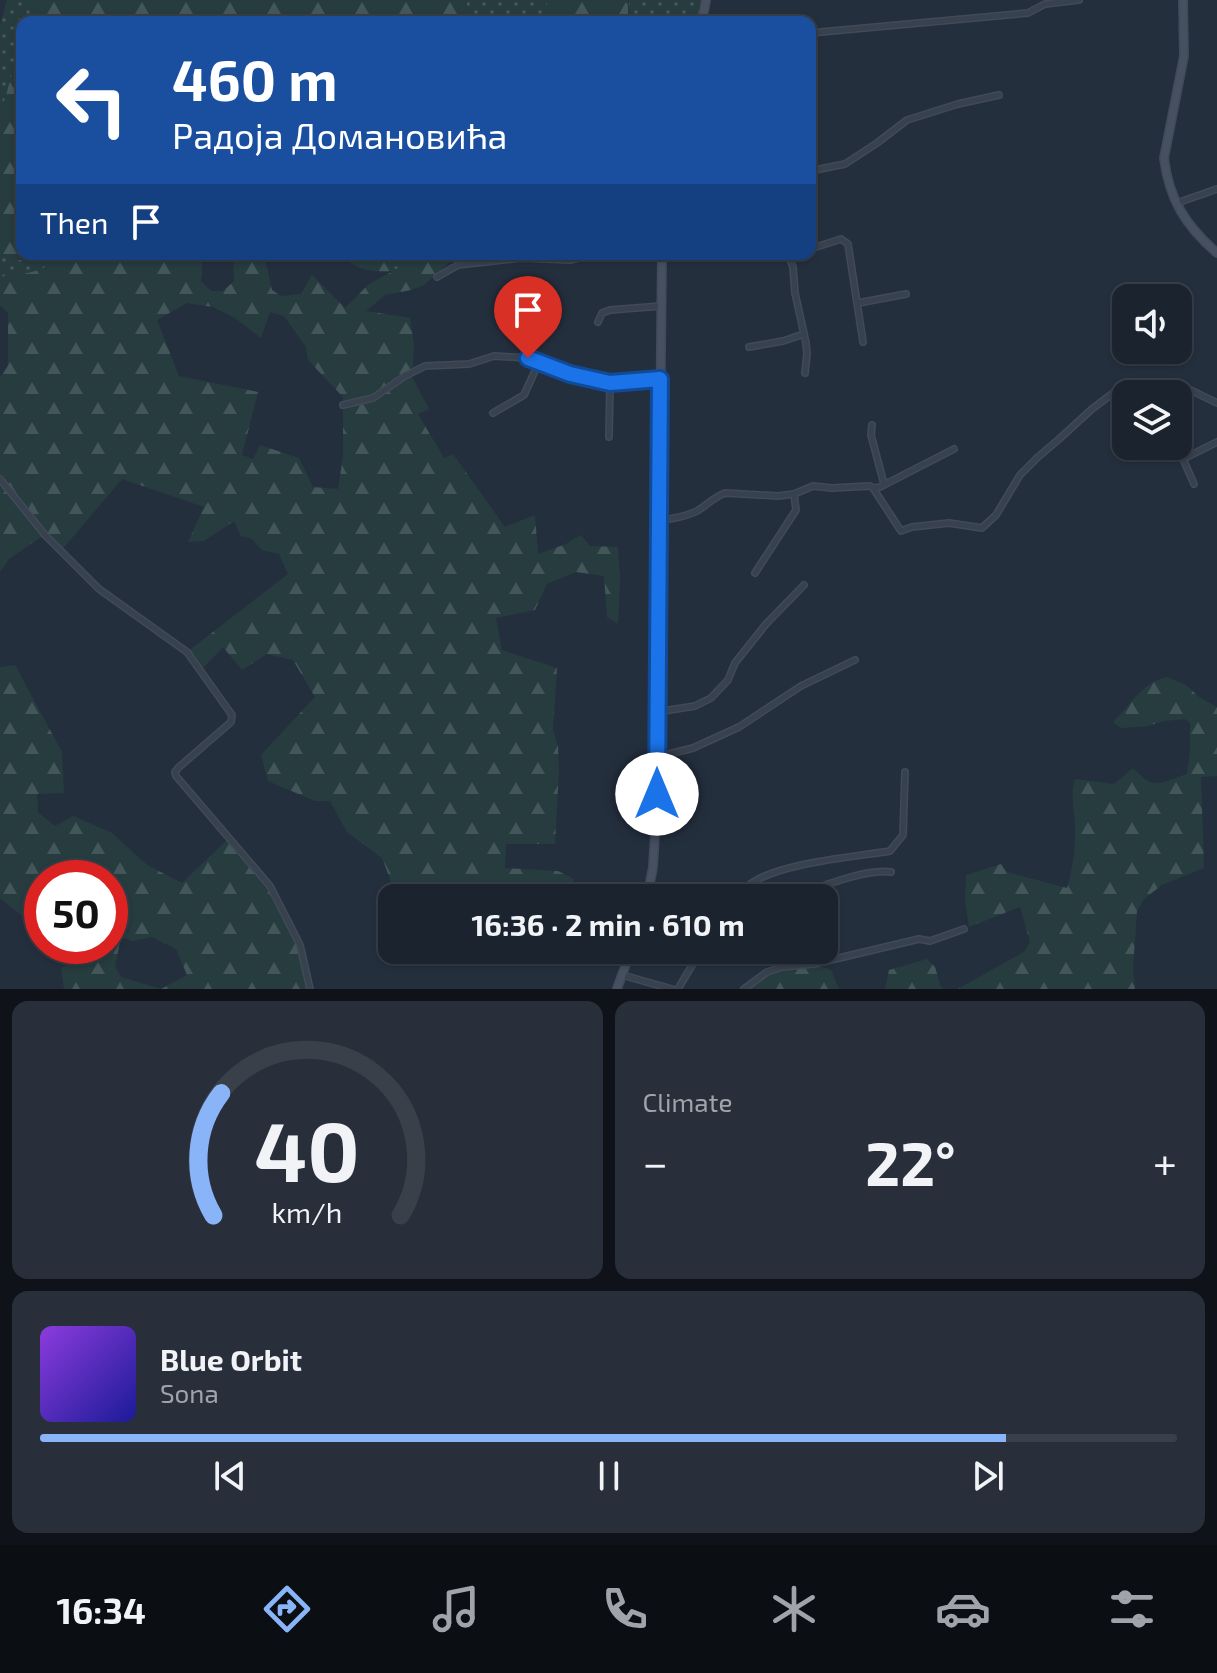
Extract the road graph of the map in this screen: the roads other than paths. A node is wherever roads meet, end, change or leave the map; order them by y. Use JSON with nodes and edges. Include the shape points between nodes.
{"nodes":[{"id":1,"x":1079,"y":0,"type":"edge"},
{"id":2,"x":1183,"y":0,"type":"edge"},
{"id":3,"x":816,"y":32,"type":"edge"},
{"id":4,"x":999,"y":95,"type":"dead end"},
{"id":5,"x":816,"y":170,"type":"edge"},
{"id":6,"x":1217,"y":189,"type":"edge"},
{"id":7,"x":1176,"y":203,"type":"junction"},
{"id":8,"x":816,"y":247,"type":"edge"},
{"id":9,"x":1217,"y":253,"type":"edge"},
{"id":10,"x":504,"y":260,"type":"edge"},
{"id":11,"x":662,"y":260,"type":"edge"},
{"id":12,"x":790,"y":260,"type":"edge"},
{"id":13,"x":437,"y":277,"type":"dead end"},
{"id":14,"x":906,"y":294,"type":"dead end"},
{"id":15,"x":858,"y":303,"type":"junction"},
{"id":16,"x":661,"y":306,"type":"junction"},
{"id":17,"x":598,"y":322,"type":"dead end"},
{"id":18,"x":804,"y":334,"type":"junction"},
{"id":19,"x":863,"y":342,"type":"dead end"},
{"id":20,"x":749,"y":347,"type":"dead end"},
{"id":21,"x":539,"y":362,"type":"junction"},
{"id":22,"x":805,"y":373,"type":"dead end"},
{"id":23,"x":660,"y":379,"type":"junction"},
{"id":24,"x":610,"y":383,"type":"junction"},
{"id":25,"x":1217,"y":403,"type":"edge"},
{"id":26,"x":343,"y":405,"type":"dead end"},
{"id":27,"x":493,"y":413,"type":"dead end"},
{"id":28,"x":872,"y":425,"type":"dead end"},
{"id":29,"x":609,"y":437,"type":"dead end"},
{"id":30,"x":1217,"y":442,"type":"edge"},
{"id":31,"x":954,"y":449,"type":"dead end"},
{"id":32,"x":0,"y":479,"type":"edge"},
{"id":33,"x":884,"y":484,"type":"junction"},
{"id":34,"x":1194,"y":484,"type":"dead end"},
{"id":35,"x":873,"y":488,"type":"junction"},
{"id":36,"x":794,"y":494,"type":"junction"},
{"id":37,"x":659,"y":520,"type":"junction"},
{"id":38,"x":755,"y":573,"type":"dead end"},
{"id":39,"x":804,"y":585,"type":"dead end"},
{"id":40,"x":855,"y":660,"type":"dead end"},
{"id":41,"x":657,"y":712,"type":"junction"},
{"id":42,"x":657,"y":757,"type":"junction"},
{"id":43,"x":905,"y":772,"type":"dead end"},
{"id":44,"x":891,"y":872,"type":"dead end"},
{"id":45,"x":649,"y":884,"type":"edge"},
{"id":46,"x":750,"y":884,"type":"edge"},
{"id":47,"x":834,"y":884,"type":"edge"},
{"id":48,"x":964,"y":929,"type":"dead end"},
{"id":49,"x":626,"y":964,"type":"edge"},
{"id":50,"x":693,"y":964,"type":"edge"},
{"id":51,"x":622,"y":975,"type":"junction"},
{"id":52,"x":310,"y":989,"type":"edge"},
{"id":53,"x":617,"y":989,"type":"edge"},
{"id":54,"x":672,"y":989,"type":"edge"},
{"id":55,"x":678,"y":989,"type":"edge"},
{"id":56,"x":744,"y":989,"type":"edge"}],
"edges":[{"from":1,"to":3,"type":"street","via":[[1045,4],[1028,13]]},
{"from":2,"to":7,"type":"main road","via":[[1184,56],[1164,158]]},
{"from":4,"to":5,"type":"street","via":[[907,120],[845,164]]},
{"from":6,"to":7,"type":"street"},
{"from":7,"to":9,"type":"main road","via":[[1192,229]]},
{"from":8,"to":15,"type":"street","via":[[845,240]]},
{"from":10,"to":13,"type":"street","via":[[458,265]]},
{"from":11,"to":16,"type":"main road"},
{"from":12,"to":18,"type":"street"},
{"from":14,"to":15,"type":"street"},
{"from":15,"to":19,"type":"street"},
{"from":16,"to":17,"type":"street","via":[[610,310]]},
{"from":16,"to":23,"type":"main road"},
{"from":18,"to":20,"type":"street"},
{"from":18,"to":22,"type":"street"},
{"from":21,"to":24,"type":"street"},
{"from":21,"to":26,"type":"street","via":[[494,356],[469,364],[425,366],[373,398]]},
{"from":21,"to":27,"type":"street","via":[[524,395]]},
{"from":23,"to":24,"type":"street"},
{"from":23,"to":37,"type":"main road"},
{"from":24,"to":29,"type":"street"},
{"from":25,"to":35,"type":"street","via":[[1174,382],[1125,384],[1020,475],[982,528],[949,523],[901,531]]},
{"from":28,"to":33,"type":"street"},
{"from":30,"to":34,"type":"street","via":[[1183,459]]},
{"from":31,"to":33,"type":"street"},
{"from":32,"to":52,"type":"street","via":[[45,535],[99,589],[187,652],[232,715],[176,776],[270,886],[300,945]]},
{"from":33,"to":35,"type":"street"},
{"from":35,"to":36,"type":"street","via":[[813,486]]},
{"from":36,"to":37,"type":"street","via":[[725,493],[680,518]]},
{"from":36,"to":38,"type":"street","via":[[796,510]]},
{"from":37,"to":41,"type":"main road"},
{"from":39,"to":41,"type":"street","via":[[766,624],[711,698]]},
{"from":40,"to":42,"type":"street","via":[[801,686],[739,727]]},
{"from":41,"to":42,"type":"main road"},
{"from":42,"to":45,"type":"main road"},
{"from":43,"to":46,"type":"street","via":[[903,835],[890,851],[792,867]]},
{"from":44,"to":47,"type":"street"},
{"from":48,"to":56,"type":"street","via":[[930,941],[783,967]]},
{"from":49,"to":51,"type":"main road"},
{"from":50,"to":55,"type":"street"},
{"from":51,"to":53,"type":"main road"},
{"from":51,"to":54,"type":"street"}]}
